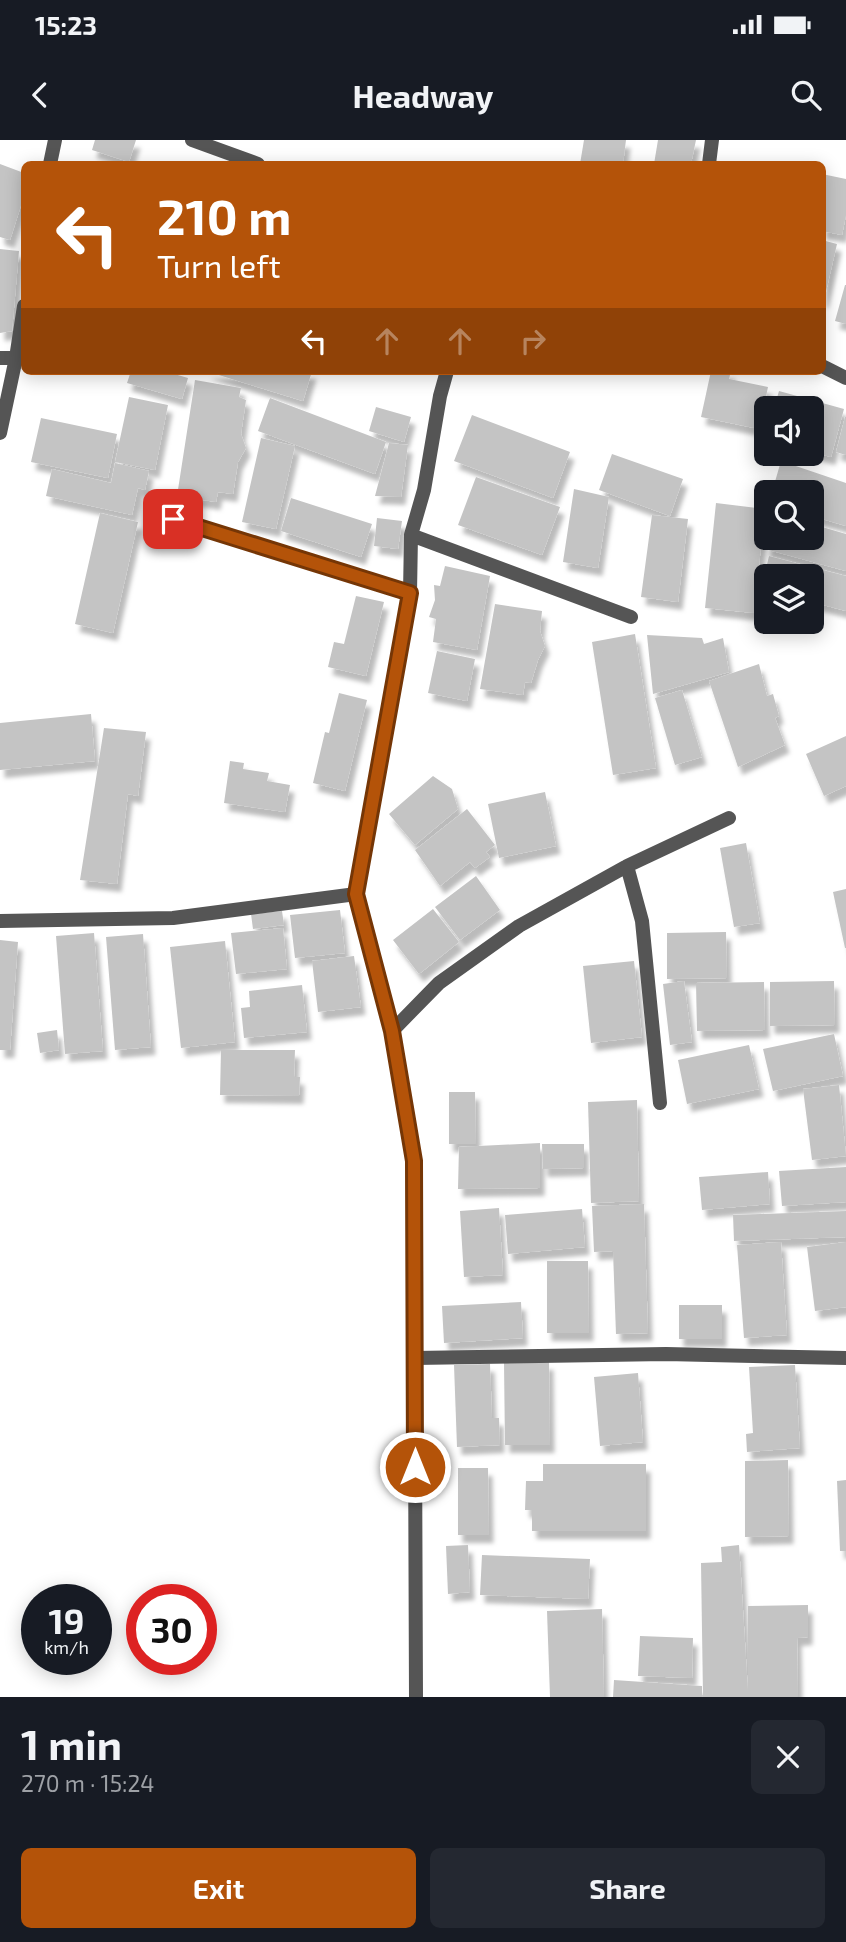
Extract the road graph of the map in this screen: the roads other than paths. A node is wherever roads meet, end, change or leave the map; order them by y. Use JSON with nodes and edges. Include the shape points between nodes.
{"nodes":[{"id":1,"x":55,"y":140,"type":"edge"},
{"id":2,"x":192,"y":140,"type":"edge"},
{"id":3,"x":712,"y":140,"type":"edge"},
{"id":4,"x":51,"y":161,"type":"edge"},
{"id":5,"x":250,"y":161,"type":"edge"},
{"id":6,"x":709,"y":161,"type":"edge"},
{"id":7,"x":21,"y":326,"type":"edge"},
{"id":8,"x":0,"y":358,"type":"edge"},
{"id":9,"x":16,"y":358,"type":"junction"},
{"id":10,"x":826,"y":368,"type":"edge"},
{"id":11,"x":446,"y":375,"type":"edge"},
{"id":12,"x":846,"y":378,"type":"edge"},
{"id":13,"x":0,"y":433,"type":"edge"},
{"id":14,"x":173,"y":519,"type":"dead end"},
{"id":15,"x":411,"y":535,"type":"junction"},
{"id":16,"x":410,"y":593,"type":"junction"},
{"id":17,"x":631,"y":617,"type":"dead end"},
{"id":18,"x":729,"y":818,"type":"dead end"},
{"id":19,"x":627,"y":866,"type":"junction"},
{"id":20,"x":356,"y":894,"type":"junction"},
{"id":21,"x":0,"y":921,"type":"edge"},
{"id":22,"x":392,"y":1031,"type":"junction"},
{"id":23,"x":660,"y":1103,"type":"dead end"},
{"id":24,"x":415,"y":1358,"type":"junction"},
{"id":25,"x":846,"y":1358,"type":"edge"},
{"id":26,"x":416,"y":1697,"type":"edge"}],
"edges":[{"from":1,"to":4,"type":"street"},
{"from":2,"to":5,"type":"street"},
{"from":3,"to":6,"type":"street"},
{"from":7,"to":9,"type":"street"},
{"from":8,"to":9,"type":"street"},
{"from":9,"to":13,"type":"street"},
{"from":10,"to":12,"type":"street"},
{"from":11,"to":15,"type":"street"},
{"from":14,"to":16,"type":"street"},
{"from":15,"to":16,"type":"street"},
{"from":15,"to":17,"type":"street"},
{"from":16,"to":20,"type":"street"},
{"from":18,"to":19,"type":"street"},
{"from":19,"to":22,"type":"street","via":[[519,926],[439,983]]},
{"from":19,"to":23,"type":"street","via":[[642,921]]},
{"from":20,"to":21,"type":"street","via":[[173,918]]},
{"from":20,"to":22,"type":"street"},
{"from":22,"to":24,"type":"street","via":[[414,1161]]},
{"from":24,"to":25,"type":"street","via":[[666,1354]]},
{"from":24,"to":26,"type":"street"}]}
